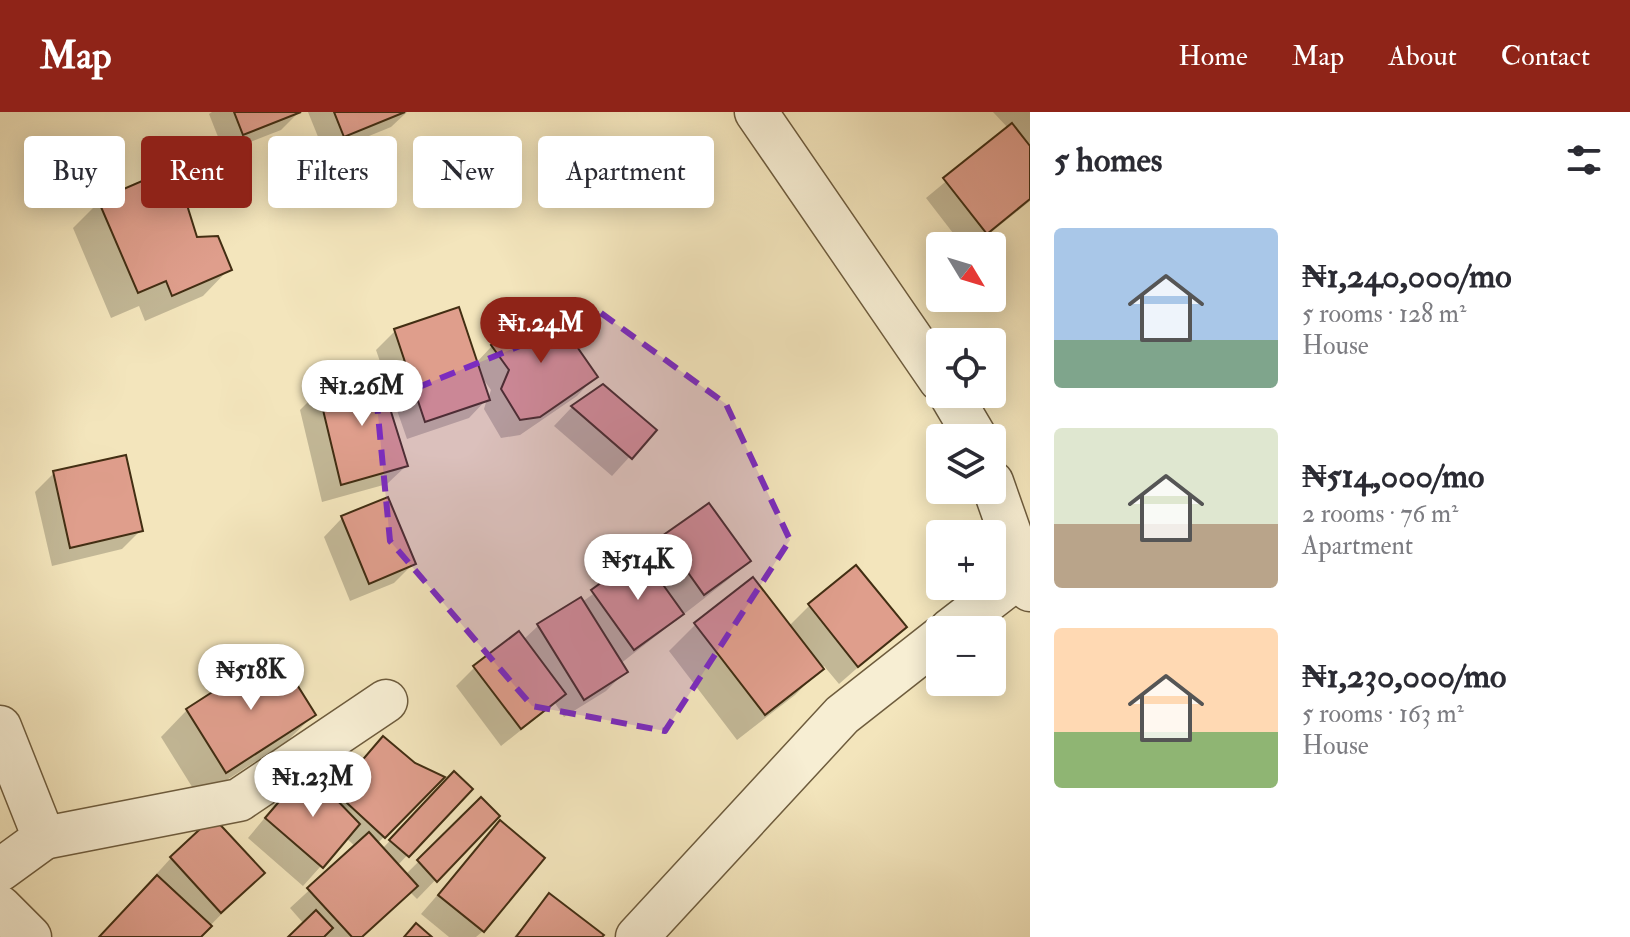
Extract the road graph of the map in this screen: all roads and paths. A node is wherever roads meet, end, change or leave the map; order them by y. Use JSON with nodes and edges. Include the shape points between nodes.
{"nodes":[{"id":1,"x":756,"y":112,"type":"edge"},
{"id":2,"x":926,"y":360,"type":"edge"},
{"id":3,"x":1000,"y":504,"type":"edge"},
{"id":4,"x":1027,"y":581,"type":"edge"},
{"id":5,"x":972,"y":616,"type":"edge"},
{"id":6,"x":926,"y":649,"type":"edge"},
{"id":7,"x":386,"y":701,"type":"dead end"},
{"id":8,"x":0,"y":727,"type":"edge"},
{"id":9,"x":44,"y":838,"type":"junction"},
{"id":10,"x":0,"y":870,"type":"edge"},
{"id":11,"x":0,"y":907,"type":"edge"},
{"id":12,"x":30,"y":937,"type":"edge"},
{"id":13,"x":637,"y":937,"type":"edge"}],
"edges":[{"from":1,"to":2,"type":"street"},
{"from":3,"to":4,"type":"street"},
{"from":4,"to":5,"type":"street"},
{"from":6,"to":13,"type":"street","via":[[842,715]]},
{"from":7,"to":9,"type":"street","via":[[239,800]]},
{"from":8,"to":9,"type":"street"},
{"from":9,"to":10,"type":"street"},
{"from":11,"to":12,"type":"street"}]}
